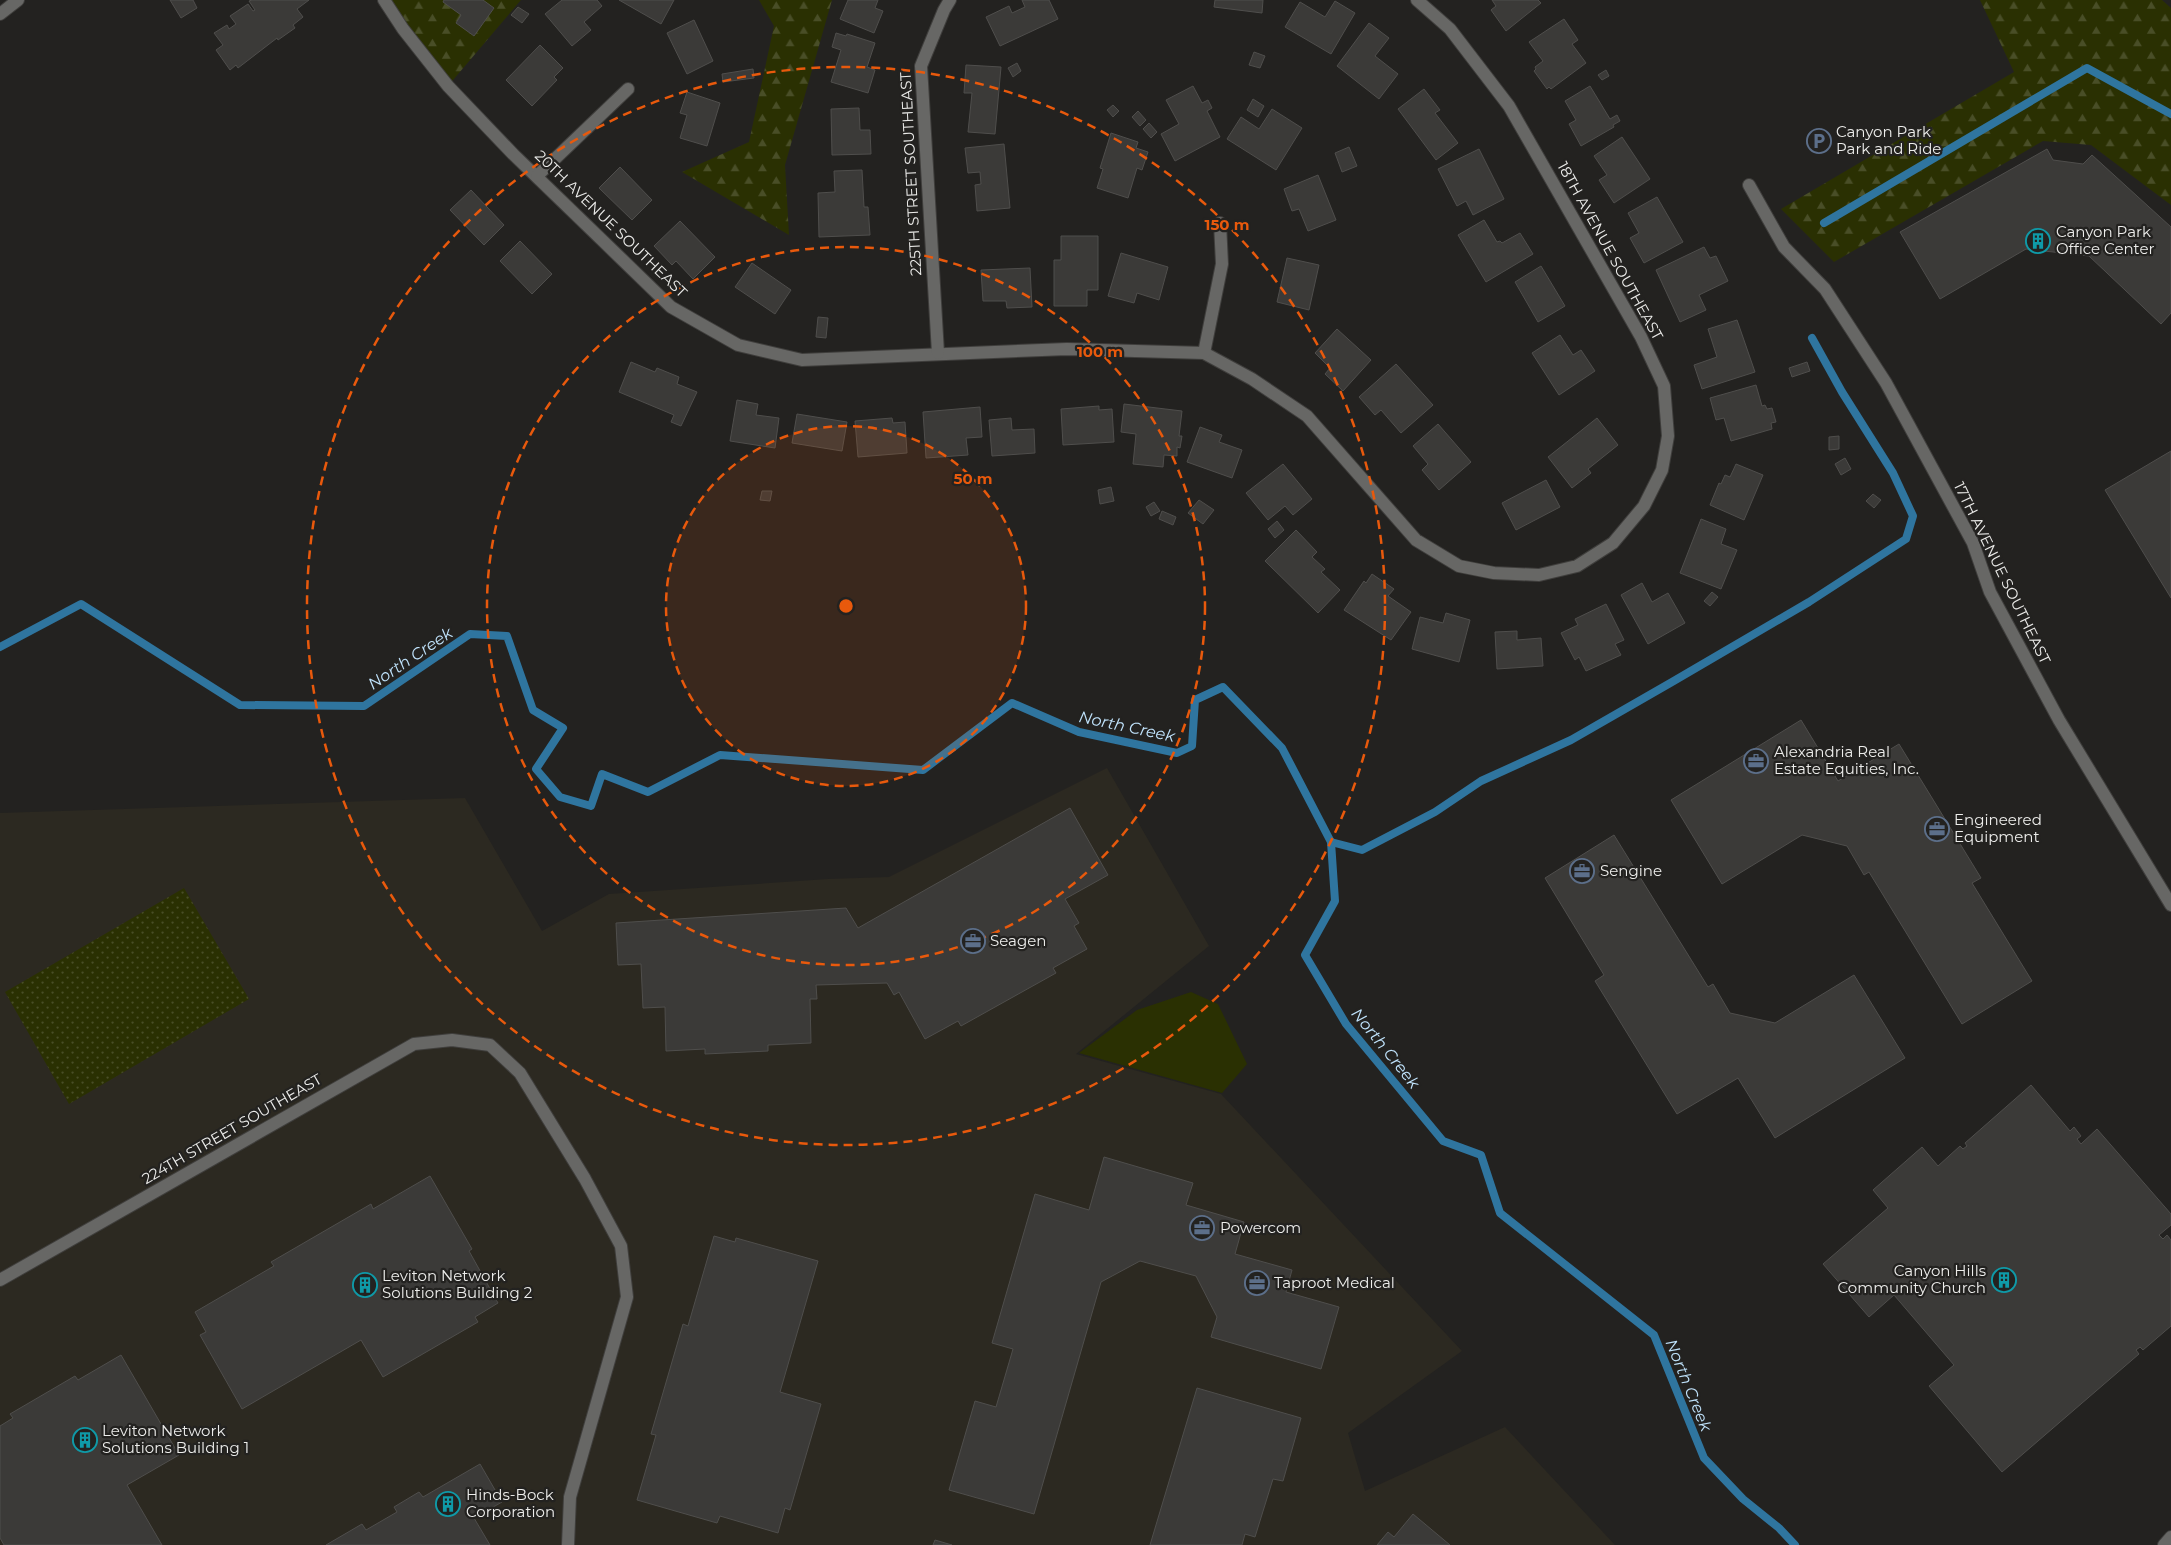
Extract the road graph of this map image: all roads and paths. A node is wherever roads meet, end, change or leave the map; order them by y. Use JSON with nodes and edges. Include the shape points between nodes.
{"nodes":[{"id":1,"x":18,"y":0,"type":"edge"},
{"id":2,"x":384,"y":0,"type":"edge"},
{"id":3,"x":950,"y":0,"type":"edge"},
{"id":4,"x":1417,"y":0,"type":"edge"},
{"id":5,"x":0,"y":14,"type":"edge"},
{"id":6,"x":628,"y":88,"type":"dead end"},
{"id":7,"x":537,"y":176,"type":"junction"},
{"id":8,"x":1749,"y":185,"type":"dead end"},
{"id":9,"x":1220,"y":224,"type":"dead end"},
{"id":10,"x":938,"y":353,"type":"junction"},
{"id":11,"x":1204,"y":353,"type":"junction"},
{"id":12,"x":2171,"y":904,"type":"edge"},
{"id":13,"x":0,"y":1280,"type":"edge"},
{"id":14,"x":2171,"y":1537,"type":"edge"},
{"id":15,"x":568,"y":1545,"type":"edge"},
{"id":16,"x":2164,"y":1545,"type":"edge"}],
"edges":[{"from":1,"to":5,"type":"street"},
{"from":2,"to":7,"type":"street","name":"20TH AVENUE SOUTHEAST","via":[[448,86]]},
{"from":3,"to":10,"type":"street","name":"225TH STREET SOUTHEAST","via":[[920,66]]},
{"from":4,"to":11,"type":"street","name":"18TH AVENUE SOUTHEAST","via":[[1450,29],[1509,106],[1641,337],[1664,386],[1668,436],[1662,470],[1644,506],[1613,542],[1577,566],[1538,575],[1494,573],[1459,566],[1416,540],[1307,416],[1252,379]]},
{"from":6,"to":7,"type":"street"},
{"from":7,"to":10,"type":"street","name":"20TH AVENUE SOUTHEAST","via":[[671,307],[738,345],[802,360]]},
{"from":8,"to":12,"type":"street","name":"17TH AVENUE SOUTHEAST","via":[[1784,247],[1825,289],[1886,382],[1973,544],[1990,592],[2058,720]]},
{"from":9,"to":11,"type":"street","via":[[1222,264]]},
{"from":10,"to":11,"type":"street","name":"20TH AVENUE SOUTHEAST","via":[[1067,349]]},
{"from":13,"to":15,"type":"street","name":"224TH STREET SOUTHEAST","via":[[414,1044],[452,1040],[490,1045],[520,1073],[585,1179],[621,1246],[627,1297],[570,1497]]},
{"from":14,"to":16,"type":"street"}]}
